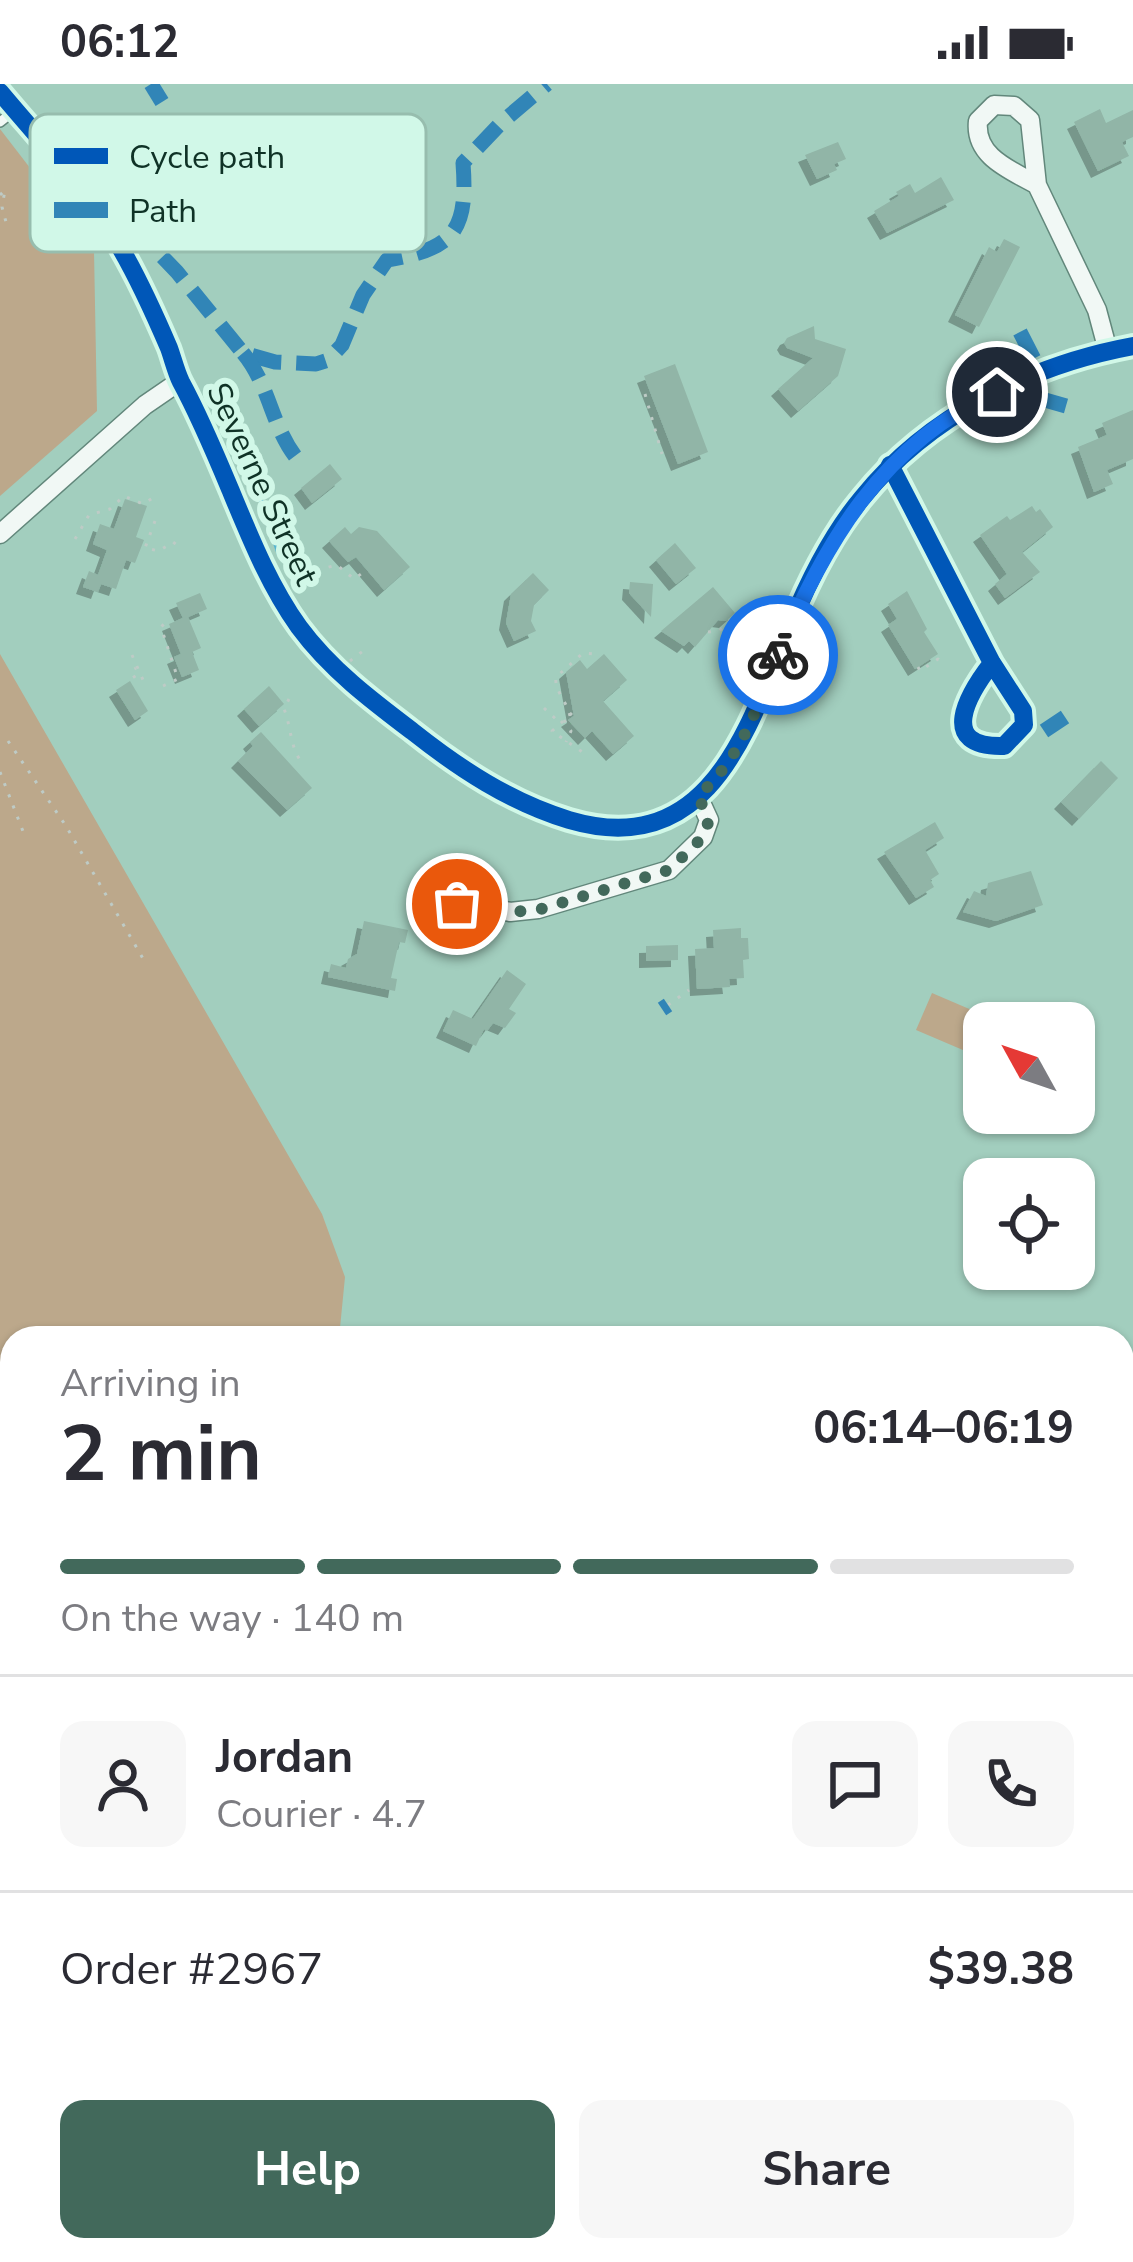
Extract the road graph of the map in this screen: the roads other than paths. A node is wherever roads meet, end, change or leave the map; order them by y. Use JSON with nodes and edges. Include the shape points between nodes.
{"nodes":[{"id":1,"x":0,"y":92,"type":"edge"},
{"id":2,"x":7,"y":116,"type":"edge"},
{"id":3,"x":30,"y":138,"type":"edge"},
{"id":4,"x":1037,"y":185,"type":"dead end"},
{"id":5,"x":123,"y":252,"type":"edge"},
{"id":6,"x":1133,"y":346,"type":"edge"},
{"id":7,"x":1108,"y":351,"type":"junction"},
{"id":8,"x":180,"y":381,"type":"junction"},
{"id":9,"x":890,"y":465,"type":"junction"},
{"id":10,"x":0,"y":534,"type":"edge"},
{"id":11,"x":992,"y":663,"type":"dead end"},
{"id":12,"x":698,"y":796,"type":"junction"},
{"id":13,"x":457,"y":904,"type":"dead end"}],
"edges":[{"from":1,"to":2,"type":"street","name":"Severne Street"},
{"from":2,"to":3,"type":"street","name":"Severne Street"},
{"from":4,"to":7,"type":"street","via":[[1097,310]]},
{"from":5,"to":8,"type":"street","name":"Severne Street"},
{"from":6,"to":7,"type":"street","name":"Severne Street"},
{"from":7,"to":9,"type":"street","name":"Severne Street","via":[[989,395]]},
{"from":8,"to":10,"type":"street"},
{"from":8,"to":12,"type":"street","name":"Severne Street","via":[[277,593],[330,663],[374,702],[485,784],[598,829],[665,816]]},
{"from":9,"to":11,"type":"street"},
{"from":9,"to":12,"type":"street","name":"Severne Street","via":[[833,538],[741,744]]},
{"from":12,"to":13,"type":"street","via":[[709,820],[703,837],[669,870],[538,910]]}]}
